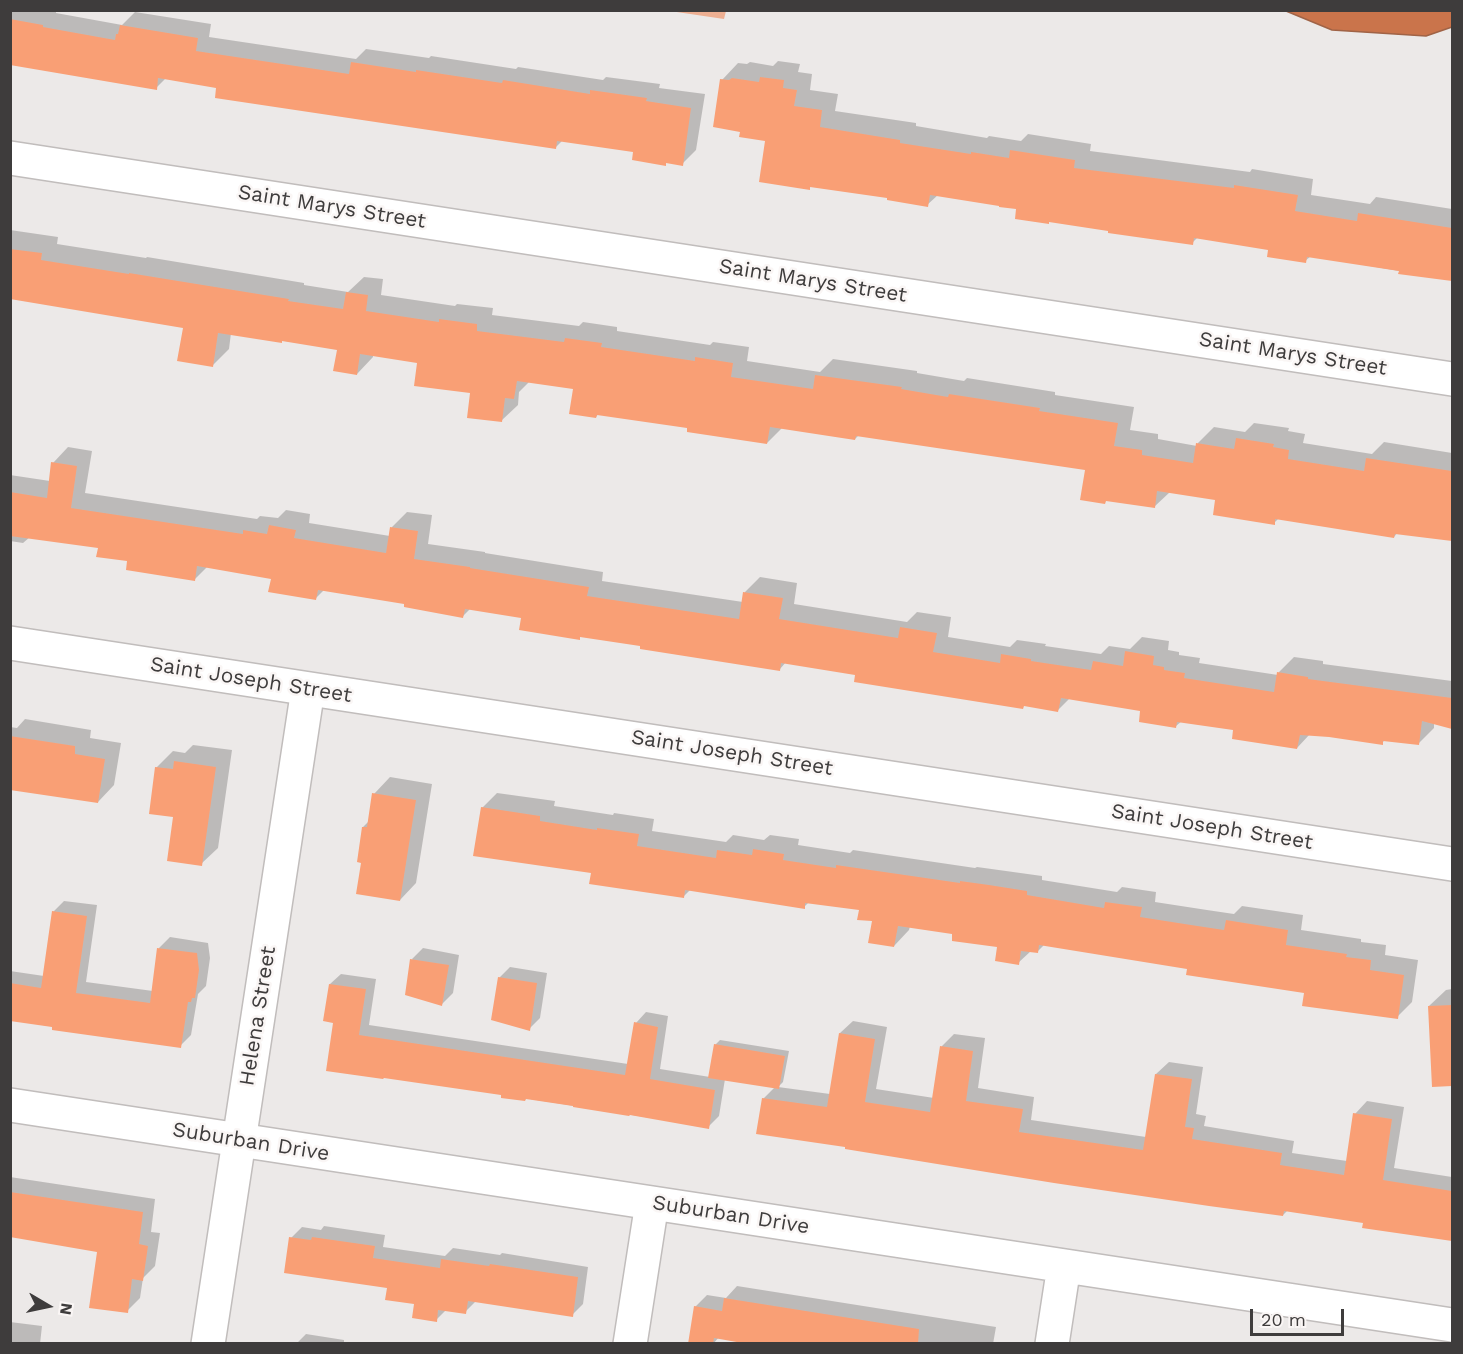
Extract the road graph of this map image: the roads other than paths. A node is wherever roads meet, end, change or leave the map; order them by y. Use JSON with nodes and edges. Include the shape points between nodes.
{"nodes":[{"id":1,"x":10,"y":158,"type":"edge"},
{"id":2,"x":1452,"y":379,"type":"edge"},
{"id":3,"x":10,"y":643,"type":"edge"},
{"id":4,"x":308,"y":689,"type":"junction"},
{"id":5,"x":1452,"y":864,"type":"edge"},
{"id":6,"x":10,"y":1105,"type":"edge"},
{"id":7,"x":239,"y":1140,"type":"junction"},
{"id":8,"x":652,"y":1203,"type":"junction"},
{"id":9,"x":1064,"y":1266,"type":"junction"},
{"id":10,"x":1452,"y":1325,"type":"edge"},
{"id":11,"x":208,"y":1344,"type":"edge"},
{"id":12,"x":630,"y":1344,"type":"edge"},
{"id":13,"x":1052,"y":1344,"type":"edge"}],
"edges":[{"from":1,"to":2,"type":"street","name":"Saint Marys Street"},
{"from":3,"to":4,"type":"street","name":"Saint Joseph Street"},
{"from":4,"to":5,"type":"street","name":"Saint Joseph Street"},
{"from":4,"to":7,"type":"street","name":"Helena Street"},
{"from":6,"to":7,"type":"street","name":"Suburban Drive"},
{"from":7,"to":8,"type":"street","name":"Suburban Drive"},
{"from":7,"to":11,"type":"street","name":"Helena Street"},
{"from":8,"to":9,"type":"street","name":"Suburban Drive"},
{"from":8,"to":12,"type":"street"},
{"from":9,"to":10,"type":"street","name":"Suburban Drive"},
{"from":9,"to":13,"type":"street"}]}
